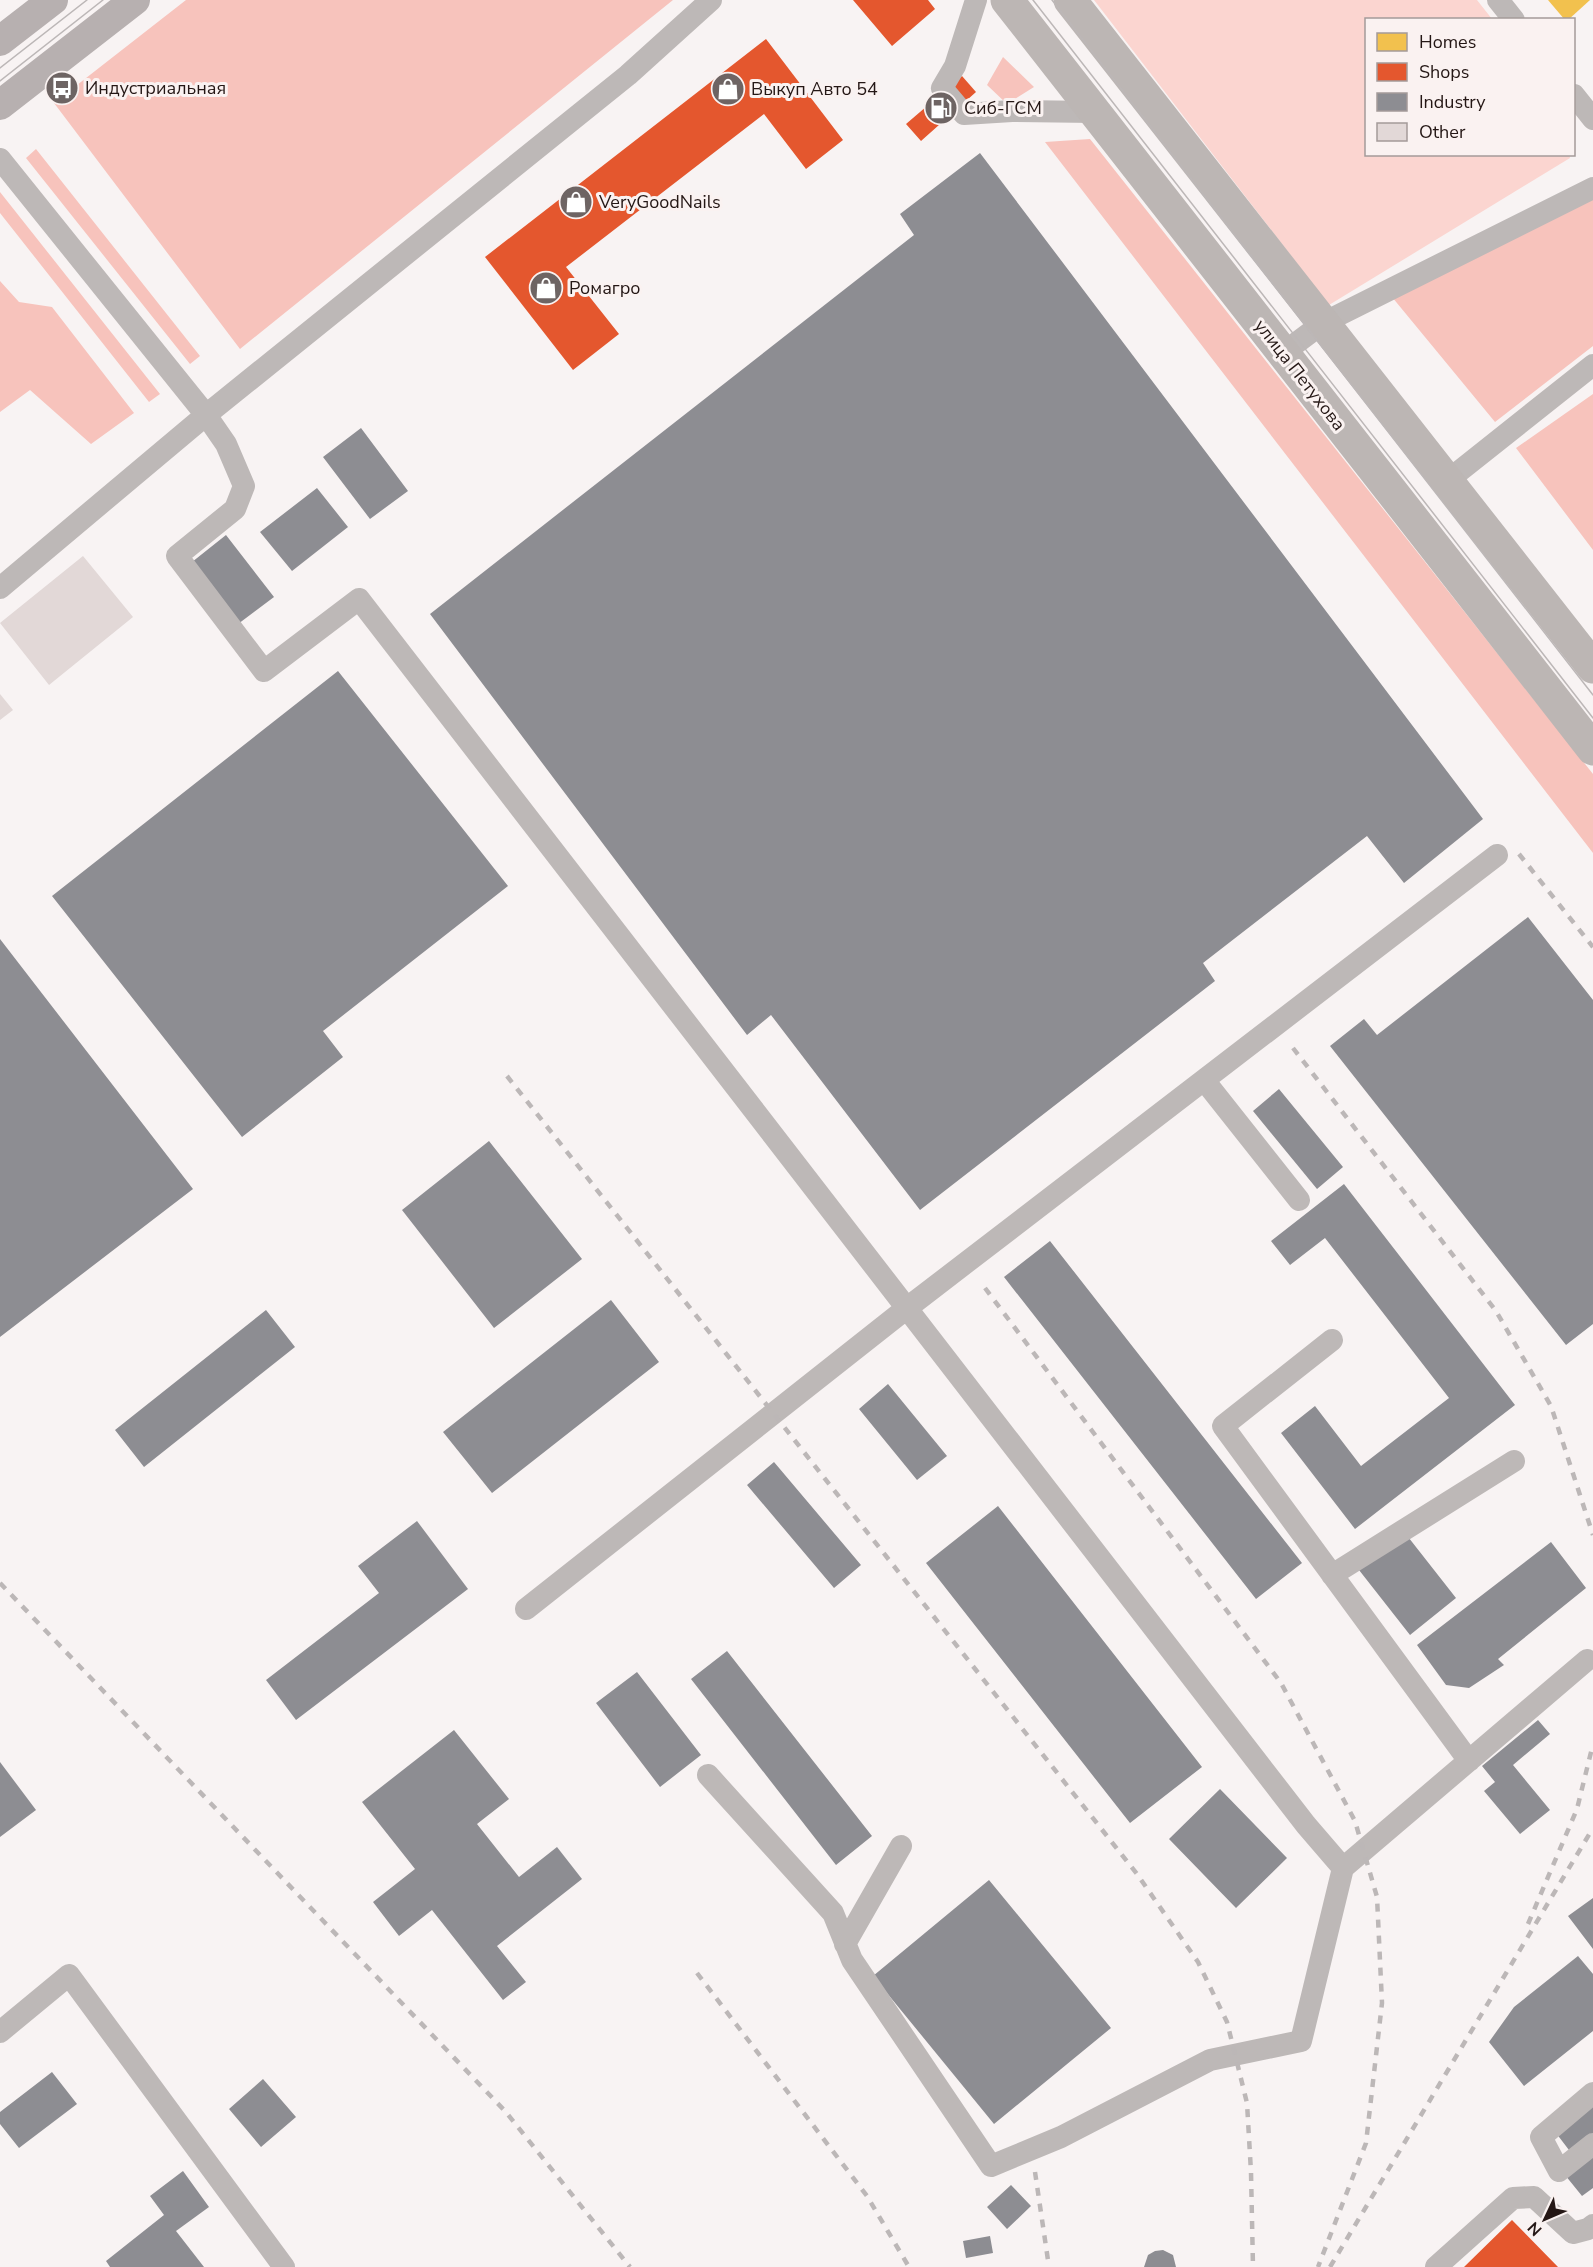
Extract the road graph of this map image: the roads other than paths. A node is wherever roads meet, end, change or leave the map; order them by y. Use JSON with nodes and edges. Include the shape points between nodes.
{"nodes":[{"id":1,"x":52,"y":0,"type":"edge"},
{"id":2,"x":135,"y":0,"type":"edge"},
{"id":3,"x":711,"y":0,"type":"edge"},
{"id":4,"x":976,"y":0,"type":"edge"},
{"id":5,"x":1007,"y":0,"type":"edge"},
{"id":6,"x":1070,"y":0,"type":"edge"},
{"id":7,"x":104,"y":9,"type":"edge"},
{"id":8,"x":0,"y":41,"type":"edge"},
{"id":9,"x":1575,"y":96,"type":"edge"},
{"id":10,"x":0,"y":105,"type":"edge"},
{"id":11,"x":1095,"y":112,"type":"junction"},
{"id":12,"x":1593,"y":119,"type":"edge"},
{"id":13,"x":0,"y":159,"type":"edge"},
{"id":14,"x":1593,"y":188,"type":"edge"},
{"id":15,"x":1323,"y":323,"type":"junction"},
{"id":16,"x":1283,"y":353,"type":"junction"},
{"id":17,"x":1593,"y":365,"type":"edge"},
{"id":18,"x":206,"y":415,"type":"junction"},
{"id":19,"x":1447,"y":481,"type":"junction"},
{"id":20,"x":0,"y":588,"type":"edge"},
{"id":21,"x":1593,"y":667,"type":"edge"},
{"id":22,"x":1593,"y":750,"type":"edge"},
{"id":23,"x":1497,"y":855,"type":"dead end"},
{"id":24,"x":1204,"y":1080,"type":"junction"},
{"id":25,"x":1299,"y":1200,"type":"dead end"},
{"id":26,"x":907,"y":1308,"type":"junction"},
{"id":27,"x":1332,"y":1340,"type":"dead end"},
{"id":28,"x":1514,"y":1461,"type":"dead end"},
{"id":29,"x":1332,"y":1575,"type":"junction"},
{"id":30,"x":526,"y":1610,"type":"dead end"},
{"id":31,"x":1587,"y":1660,"type":"dead end"},
{"id":32,"x":1469,"y":1761,"type":"junction"},
{"id":33,"x":708,"y":1775,"type":"dead end"},
{"id":34,"x":901,"y":1846,"type":"dead end"},
{"id":35,"x":1343,"y":1868,"type":"junction"},
{"id":36,"x":845,"y":1944,"type":"junction"},
{"id":37,"x":0,"y":2032,"type":"edge"},
{"id":38,"x":1593,"y":2093,"type":"edge"},
{"id":39,"x":1593,"y":2144,"type":"edge"},
{"id":40,"x":1593,"y":2225,"type":"edge"},
{"id":41,"x":284,"y":2267,"type":"edge"},
{"id":42,"x":1436,"y":2267,"type":"edge"}],
"edges":[{"from":1,"to":8,"type":"main road"},
{"from":2,"to":7,"type":"main road"},
{"from":3,"to":18,"type":"street","via":[[628,75]]},
{"from":4,"to":11,"type":"street","via":[[955,66],[942,88],[964,114]]},
{"from":5,"to":11,"type":"highway","name":"улица Петухова"},
{"from":6,"to":15,"type":"highway"},
{"from":7,"to":10,"type":"main road"},
{"from":9,"to":12,"type":"street"},
{"from":11,"to":16,"type":"highway","name":"улица Петухова"},
{"from":13,"to":18,"type":"street"},
{"from":14,"to":15,"type":"street"},
{"from":15,"to":16,"type":"street"},
{"from":15,"to":19,"type":"highway"},
{"from":16,"to":22,"type":"highway","name":"улица Петухова"},
{"from":17,"to":19,"type":"street"},
{"from":18,"to":20,"type":"street"},
{"from":18,"to":26,"type":"street","via":[[226,444],[244,486],[235,509],[177,556],[264,671],[359,599]]},
{"from":19,"to":21,"type":"highway"},
{"from":23,"to":24,"type":"street"},
{"from":24,"to":25,"type":"street"},
{"from":24,"to":26,"type":"street"},
{"from":26,"to":30,"type":"street"},
{"from":26,"to":35,"type":"street"},
{"from":27,"to":29,"type":"street","via":[[1223,1426]]},
{"from":28,"to":29,"type":"street"},
{"from":29,"to":32,"type":"street"},
{"from":31,"to":32,"type":"street"},
{"from":32,"to":35,"type":"street"},
{"from":33,"to":36,"type":"street","via":[[833,1913]]},
{"from":34,"to":36,"type":"street"},
{"from":35,"to":36,"type":"street","via":[[1301,2041],[1210,2060],[1061,2137],[991,2166]]},
{"from":37,"to":41,"type":"street","via":[[69,1975]]},
{"from":38,"to":39,"type":"street","via":[[1540,2137],[1559,2171]]},
{"from":40,"to":42,"type":"street","via":[[1573,2233],[1534,2197],[1513,2198]]}]}
